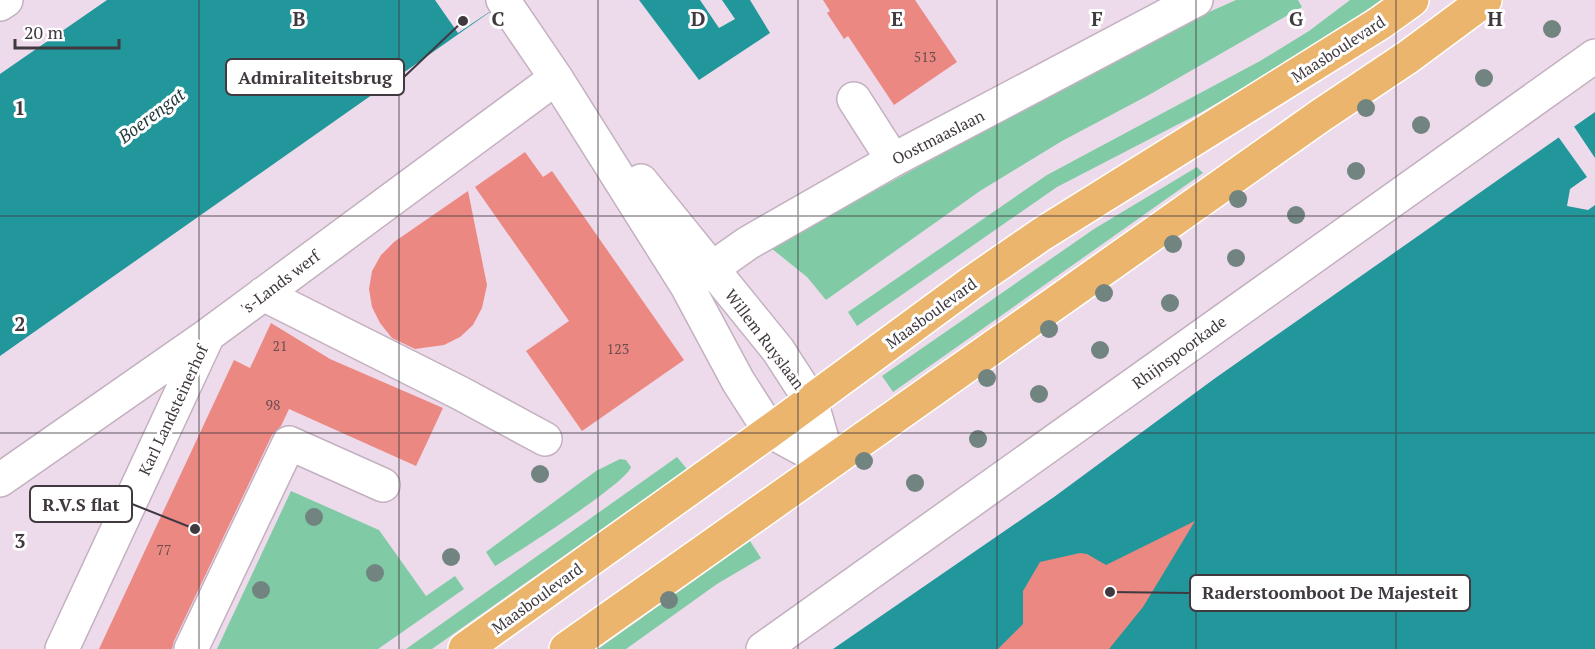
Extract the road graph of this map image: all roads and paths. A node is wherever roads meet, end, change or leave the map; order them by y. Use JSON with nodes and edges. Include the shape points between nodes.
{"nodes":[{"id":1,"x":6,"y":0,"type":"edge"},
{"id":2,"x":1196,"y":0,"type":"edge"},
{"id":3,"x":1412,"y":0,"type":"edge"},
{"id":4,"x":1485,"y":0,"type":"edge"},
{"id":5,"x":503,"y":1,"type":"edge"},
{"id":6,"x":0,"y":4,"type":"edge"},
{"id":7,"x":1595,"y":56,"type":"edge"},
{"id":8,"x":556,"y":78,"type":"junction"},
{"id":9,"x":854,"y":99,"type":"dead end"},
{"id":10,"x":893,"y":160,"type":"junction"},
{"id":11,"x":699,"y":278,"type":"junction"},
{"id":12,"x":262,"y":294,"type":"junction"},
{"id":13,"x":208,"y":335,"type":"junction"},
{"id":14,"x":811,"y":401,"type":"junction"},
{"id":15,"x":770,"y":431,"type":"junction"},
{"id":16,"x":545,"y":439,"type":"dead end"},
{"id":17,"x":830,"y":463,"type":"junction"},
{"id":18,"x":0,"y":480,"type":"edge"},
{"id":19,"x":383,"y":485,"type":"dead end"},
{"id":20,"x":62,"y":649,"type":"edge"},
{"id":21,"x":190,"y":649,"type":"edge"},
{"id":22,"x":465,"y":649,"type":"edge"},
{"id":23,"x":566,"y":649,"type":"edge"},
{"id":24,"x":763,"y":649,"type":"edge"}],
"edges":[{"from":1,"to":6,"type":"street"},
{"from":2,"to":10,"type":"street","name":"Oostmaaslaan"},
{"from":3,"to":14,"type":"main road","name":"Maasboulevard","via":[[1042,234]]},
{"from":4,"to":17,"type":"main road"},
{"from":5,"to":8,"type":"street","name":"Willem Ruyslaan"},
{"from":7,"to":24,"type":"street","name":"Rhijnspoorkade"},
{"from":8,"to":11,"type":"street","name":"Willem Ruyslaan"},
{"from":8,"to":12,"type":"street","name":"'s-Lands werf"},
{"from":9,"to":10,"type":"street"},
{"from":10,"to":11,"type":"street","name":"Oostmaaslaan","via":[[748,243]]},
{"from":11,"to":14,"type":"street","name":"Willem Ruyslaan","via":[[778,351]]},
{"from":11,"to":15,"type":"street","name":"Willem Ruyslaan","via":[[738,381]]},
{"from":12,"to":13,"type":"street","name":"'s-Lands werf"},
{"from":12,"to":16,"type":"street"},
{"from":13,"to":18,"type":"street","name":"'s-Lands werf"},
{"from":13,"to":20,"type":"street","name":"Karl Landsteinerhof"},
{"from":14,"to":15,"type":"main road","name":"Maasboulevard"},
{"from":14,"to":17,"type":"street","name":"Willem Ruyslaan"},
{"from":15,"to":17,"type":"street","name":"Willem Ruyslaan"},
{"from":15,"to":22,"type":"main road","name":"Maasboulevard"},
{"from":17,"to":23,"type":"main road"},
{"from":19,"to":21,"type":"street","via":[[290,443]]}]}
